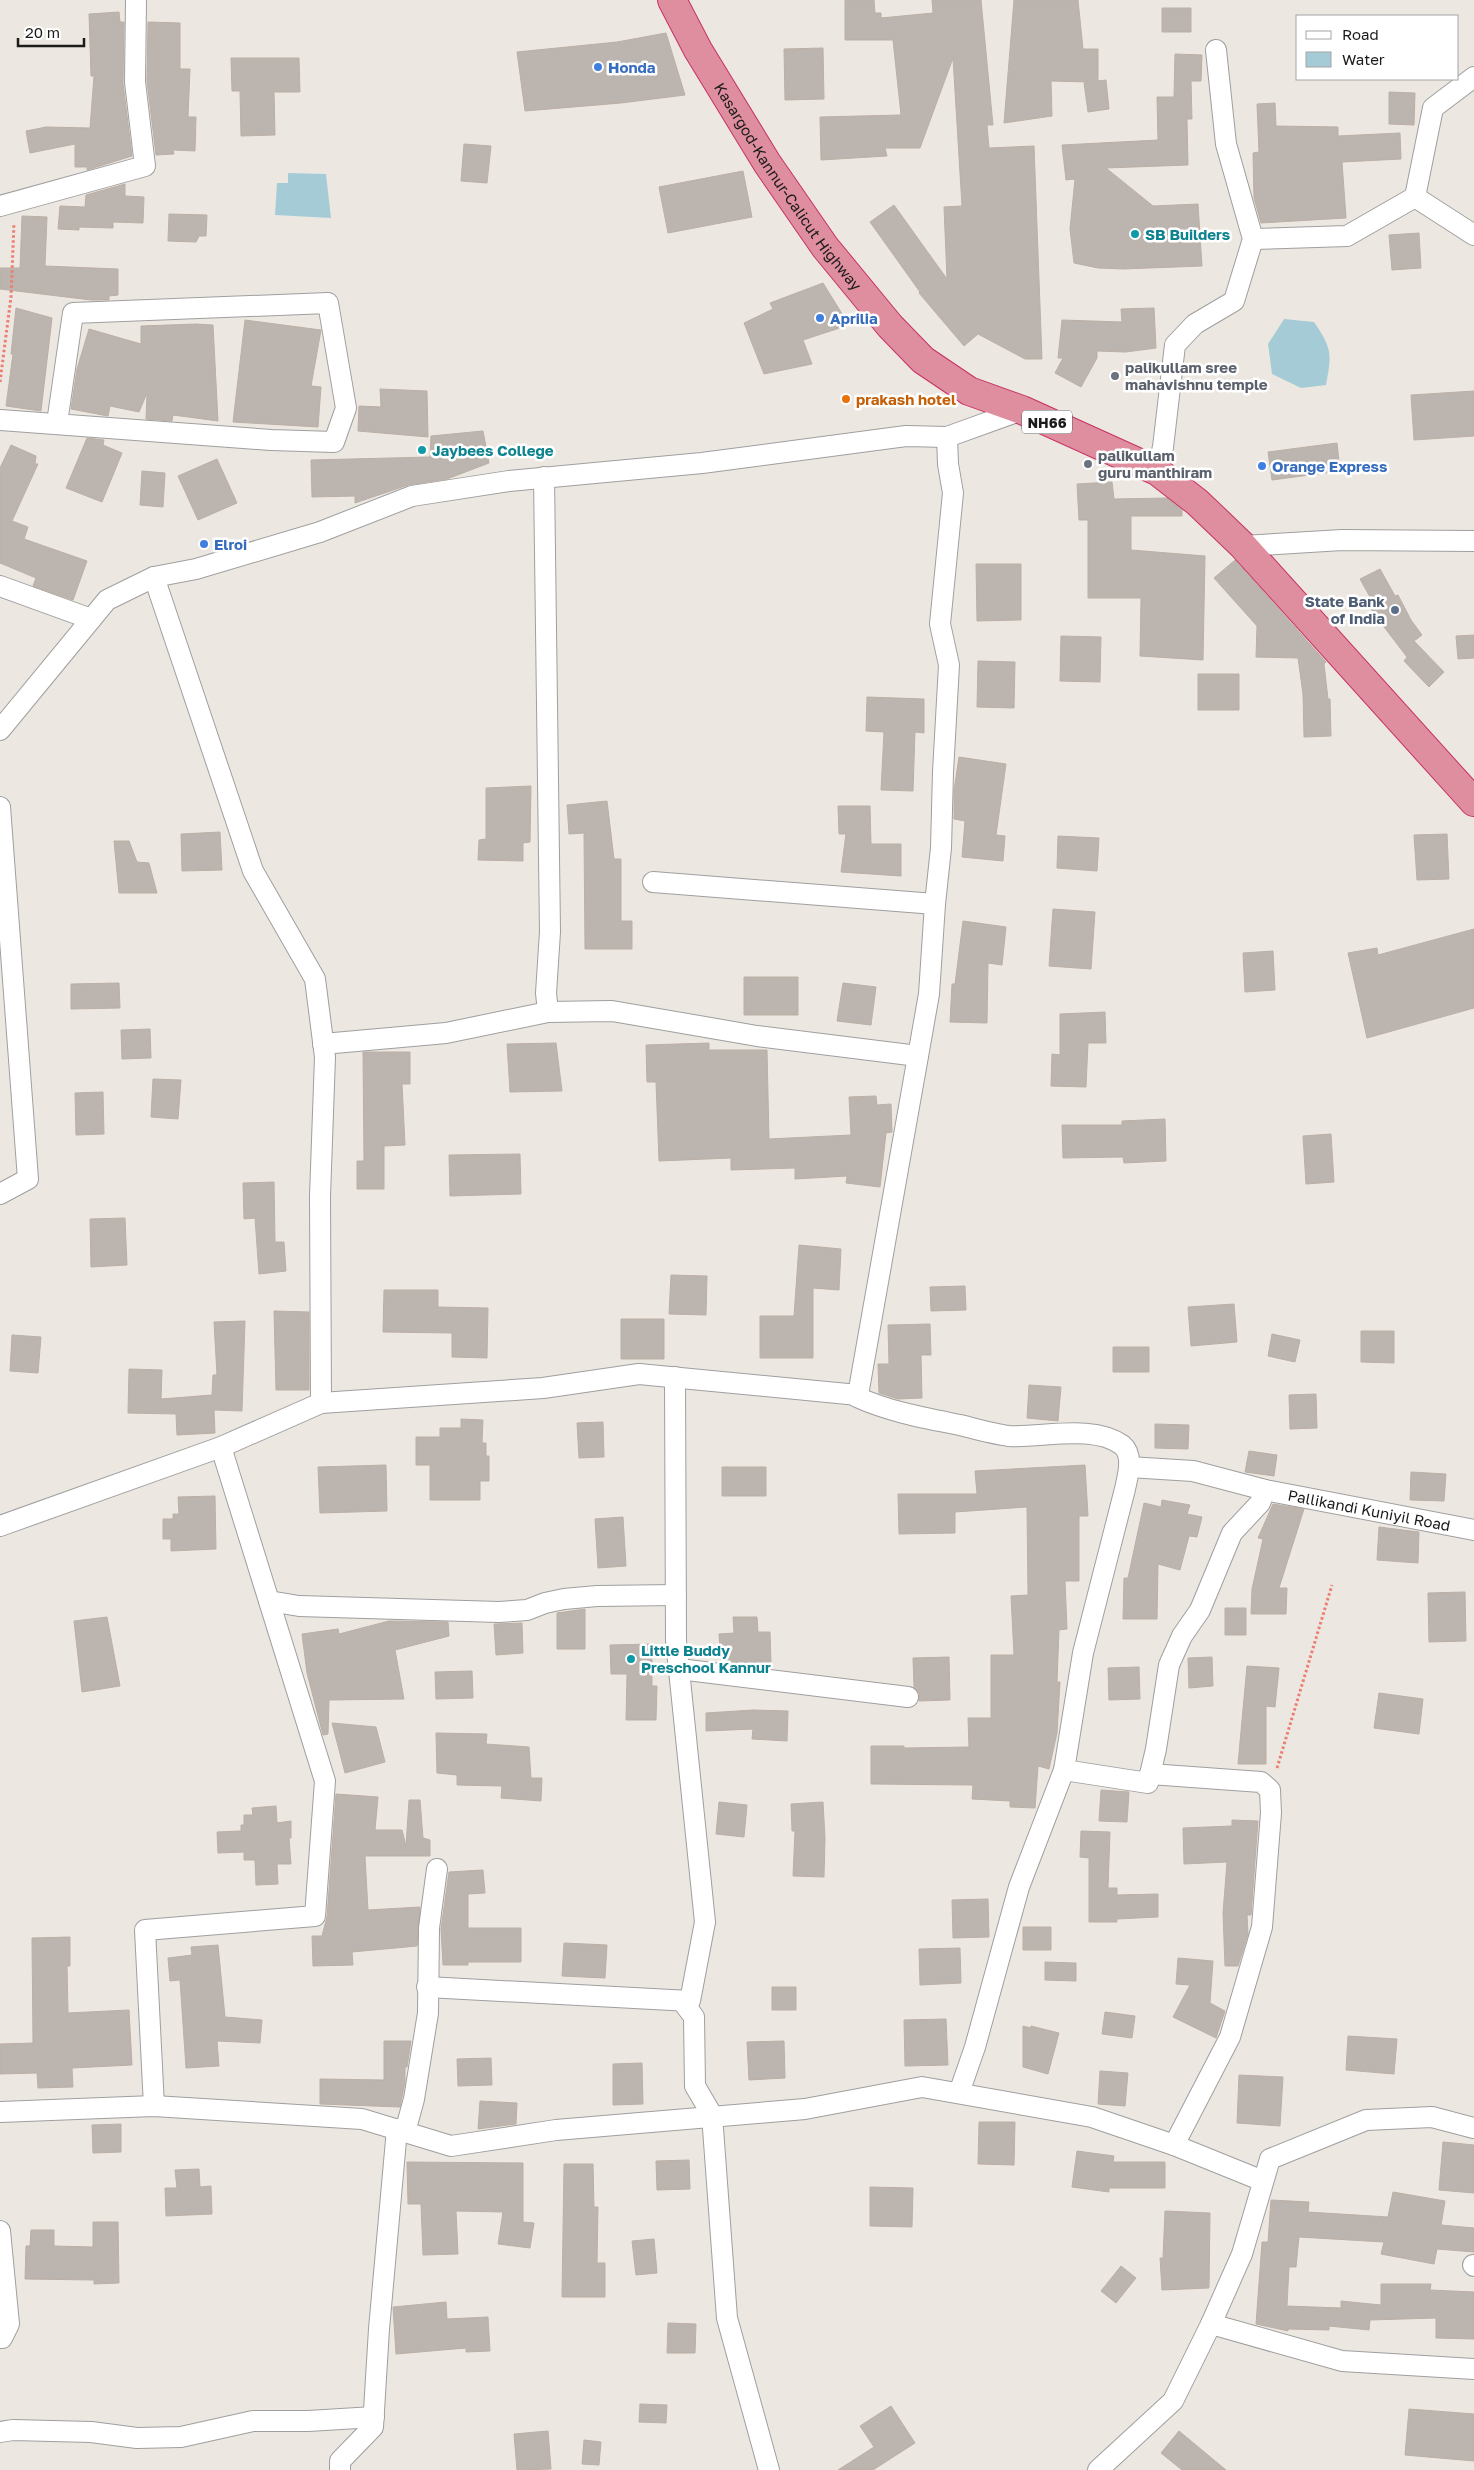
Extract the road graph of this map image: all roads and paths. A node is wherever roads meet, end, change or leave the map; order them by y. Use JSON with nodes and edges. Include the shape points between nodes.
{"nodes":[{"id":1,"x":136,"y":0,"type":"edge"},
{"id":2,"x":672,"y":0,"type":"edge"},
{"id":3,"x":1216,"y":50,"type":"dead end"},
{"id":4,"x":1474,"y":77,"type":"edge"},
{"id":5,"x":1415,"y":197,"type":"junction"},
{"id":6,"x":7,"y":204,"type":"edge"},
{"id":7,"x":1474,"y":235,"type":"edge"},
{"id":8,"x":1253,"y":239,"type":"junction"},
{"id":9,"x":0,"y":382,"type":"edge"},
{"id":10,"x":1022,"y":410,"type":"junction"},
{"id":11,"x":0,"y":419,"type":"edge"},
{"id":12,"x":57,"y":423,"type":"junction"},
{"id":13,"x":946,"y":437,"type":"junction"},
{"id":14,"x":1157,"y":471,"type":"junction"},
{"id":15,"x":544,"y":477,"type":"junction"},
{"id":16,"x":1474,"y":541,"type":"edge"},
{"id":17,"x":1244,"y":546,"type":"junction"},
{"id":18,"x":154,"y":577,"type":"junction"},
{"id":19,"x":0,"y":586,"type":"edge"},
{"id":20,"x":91,"y":619,"type":"junction"},
{"id":21,"x":0,"y":730,"type":"edge"},
{"id":22,"x":1474,"y":802,"type":"edge"},
{"id":23,"x":0,"y":807,"type":"edge"},
{"id":24,"x":653,"y":882,"type":"dead end"},
{"id":25,"x":935,"y":904,"type":"junction"},
{"id":26,"x":548,"y":1012,"type":"junction"},
{"id":27,"x":323,"y":1044,"type":"junction"},
{"id":28,"x":918,"y":1056,"type":"junction"},
{"id":29,"x":0,"y":1194,"type":"edge"},
{"id":30,"x":674,"y":1377,"type":"junction"},
{"id":31,"x":858,"y":1394,"type":"junction"},
{"id":32,"x":321,"y":1403,"type":"junction"},
{"id":33,"x":221,"y":1447,"type":"junction"},
{"id":34,"x":1129,"y":1467,"type":"junction"},
{"id":35,"x":1265,"y":1490,"type":"junction"},
{"id":36,"x":0,"y":1526,"type":"edge"},
{"id":37,"x":1474,"y":1530,"type":"edge"},
{"id":38,"x":1332,"y":1585,"type":"dead end"},
{"id":39,"x":676,"y":1595,"type":"junction"},
{"id":40,"x":269,"y":1601,"type":"junction"},
{"id":41,"x":679,"y":1669,"type":"junction"},
{"id":42,"x":908,"y":1697,"type":"dead end"},
{"id":43,"x":1064,"y":1770,"type":"junction"},
{"id":44,"x":1150,"y":1774,"type":"junction"},
{"id":45,"x":1270,"y":1790,"type":"junction"},
{"id":46,"x":437,"y":1868,"type":"dead end"},
{"id":47,"x":427,"y":1987,"type":"junction"},
{"id":48,"x":682,"y":2001,"type":"junction"},
{"id":49,"x":959,"y":2093,"type":"junction"},
{"id":50,"x":154,"y":2106,"type":"junction"},
{"id":51,"x":0,"y":2112,"type":"edge"},
{"id":52,"x":712,"y":2115,"type":"junction"},
{"id":53,"x":1474,"y":2128,"type":"edge"},
{"id":54,"x":401,"y":2131,"type":"junction"},
{"id":55,"x":1174,"y":2145,"type":"junction"},
{"id":56,"x":1263,"y":2181,"type":"junction"},
{"id":57,"x":0,"y":2231,"type":"edge"},
{"id":58,"x":1211,"y":2324,"type":"junction"},
{"id":59,"x":0,"y":2338,"type":"edge"},
{"id":60,"x":1474,"y":2369,"type":"edge"},
{"id":61,"x":374,"y":2417,"type":"junction"},
{"id":62,"x":0,"y":2432,"type":"edge"},
{"id":63,"x":340,"y":2470,"type":"edge"},
{"id":64,"x":769,"y":2470,"type":"edge"},
{"id":65,"x":1098,"y":2470,"type":"edge"}],
"edges":[{"from":1,"to":6,"type":"street","via":[[135,82],[145,166]]},
{"from":2,"to":10,"type":"highway","name":"Kasargod-Kannur-Calicut Highway","number":"NH66","via":[[766,163],[825,248],[890,326],[923,360],[969,390]]},
{"from":3,"to":8,"type":"street","via":[[1226,144]]},
{"from":4,"to":5,"type":"street","via":[[1432,108]]},
{"from":5,"to":7,"type":"street"},
{"from":5,"to":8,"type":"street","via":[[1347,236]]},
{"from":6,"to":9,"type":"path","via":[[11,297]]},
{"from":8,"to":14,"type":"street","via":[[1234,301],[1195,324],[1175,345],[1163,447]]},
{"from":10,"to":13,"type":"street"},
{"from":10,"to":14,"type":"highway","name":"Kasargod-Kannur-Calicut Highway","number":"NH66"},
{"from":11,"to":12,"type":"street"},
{"from":12,"to":12,"type":"street","via":[[334,442],[346,408],[328,303],[73,312]]},
{"from":13,"to":15,"type":"street","via":[[906,436],[702,463]]},
{"from":13,"to":25,"type":"street","via":[[953,493],[940,624],[949,665],[941,848]]},
{"from":14,"to":17,"type":"highway","name":"Kasargod-Kannur-Calicut Highway","number":"NH66","via":[[1198,502]]},
{"from":15,"to":18,"type":"street","via":[[412,496],[320,532]]},
{"from":15,"to":26,"type":"street","via":[[550,932]]},
{"from":16,"to":17,"type":"street","via":[[1342,540]]},
{"from":17,"to":22,"type":"highway","name":"Kasargod-Kannur-Calicut Highway","number":"NH66"},
{"from":18,"to":20,"type":"street","via":[[107,600]]},
{"from":18,"to":27,"type":"street","via":[[253,871],[314,979]]},
{"from":19,"to":20,"type":"street"},
{"from":20,"to":21,"type":"street"},
{"from":23,"to":29,"type":"street","via":[[28,1179]]},
{"from":24,"to":25,"type":"street"},
{"from":25,"to":28,"type":"street","via":[[930,994]]},
{"from":26,"to":27,"type":"street","via":[[446,1033]]},
{"from":26,"to":28,"type":"street","via":[[612,1011],[757,1036]]},
{"from":27,"to":32,"type":"street"},
{"from":28,"to":31,"type":"street"},
{"from":30,"to":31,"type":"street"},
{"from":30,"to":32,"type":"street","via":[[639,1374],[543,1388]]},
{"from":30,"to":39,"type":"street"},
{"from":31,"to":34,"type":"street","via":[[857,1397],[882,1409],[1008,1436],[1074,1434],[1113,1440],[1124,1447]]},
{"from":32,"to":33,"type":"street"},
{"from":33,"to":36,"type":"street"},
{"from":33,"to":40,"type":"street"},
{"from":34,"to":35,"type":"street","name":"Pallikandi Kuniyil Road","via":[[1193,1471]]},
{"from":34,"to":43,"type":"street","via":[[1083,1653]]},
{"from":35,"to":37,"type":"street","name":"Pallikandi Kuniyil Road"},
{"from":35,"to":44,"type":"street","via":[[1260,1503],[1232,1533],[1200,1610],[1182,1636],[1169,1665]]},
{"from":38,"to":45,"type":"path"},
{"from":39,"to":40,"type":"street","via":[[564,1599],[527,1610],[499,1612],[299,1606]]},
{"from":39,"to":41,"type":"street"},
{"from":40,"to":50,"type":"street","via":[[325,1781],[315,1916],[145,1930]]},
{"from":41,"to":42,"type":"street"},
{"from":41,"to":48,"type":"street","via":[[705,1922],[690,2001]]},
{"from":43,"to":44,"type":"street","via":[[1148,1783]]},
{"from":43,"to":49,"type":"street","via":[[1019,1887],[976,2046]]},
{"from":44,"to":45,"type":"street","via":[[1261,1782]]},
{"from":45,"to":55,"type":"street","via":[[1262,1927],[1230,2037]]},
{"from":46,"to":47,"type":"street","via":[[429,1928]]},
{"from":47,"to":48,"type":"street"},
{"from":47,"to":54,"type":"street","via":[[428,2014],[422,2053]]},
{"from":48,"to":52,"type":"street","via":[[694,2018],[695,2086]]},
{"from":49,"to":52,"type":"street","via":[[922,2087],[805,2109]]},
{"from":49,"to":55,"type":"street","via":[[1092,2117]]},
{"from":50,"to":51,"type":"street"},
{"from":50,"to":54,"type":"street","via":[[362,2119]]},
{"from":52,"to":54,"type":"street","via":[[556,2130],[451,2146]]},
{"from":52,"to":64,"type":"street","via":[[727,2318]]},
{"from":53,"to":56,"type":"street","via":[[1432,2117],[1366,2120],[1270,2160]]},
{"from":54,"to":61,"type":"street"},
{"from":55,"to":56,"type":"street"},
{"from":56,"to":58,"type":"street","via":[[1242,2254]]},
{"from":57,"to":59,"type":"street","via":[[9,2324]]},
{"from":58,"to":60,"type":"street","via":[[1342,2361]]},
{"from":58,"to":65,"type":"street","via":[[1173,2401]]},
{"from":61,"to":62,"type":"street","via":[[253,2421],[181,2437]]},
{"from":61,"to":63,"type":"street","via":[[373,2427],[340,2461]]}]}
